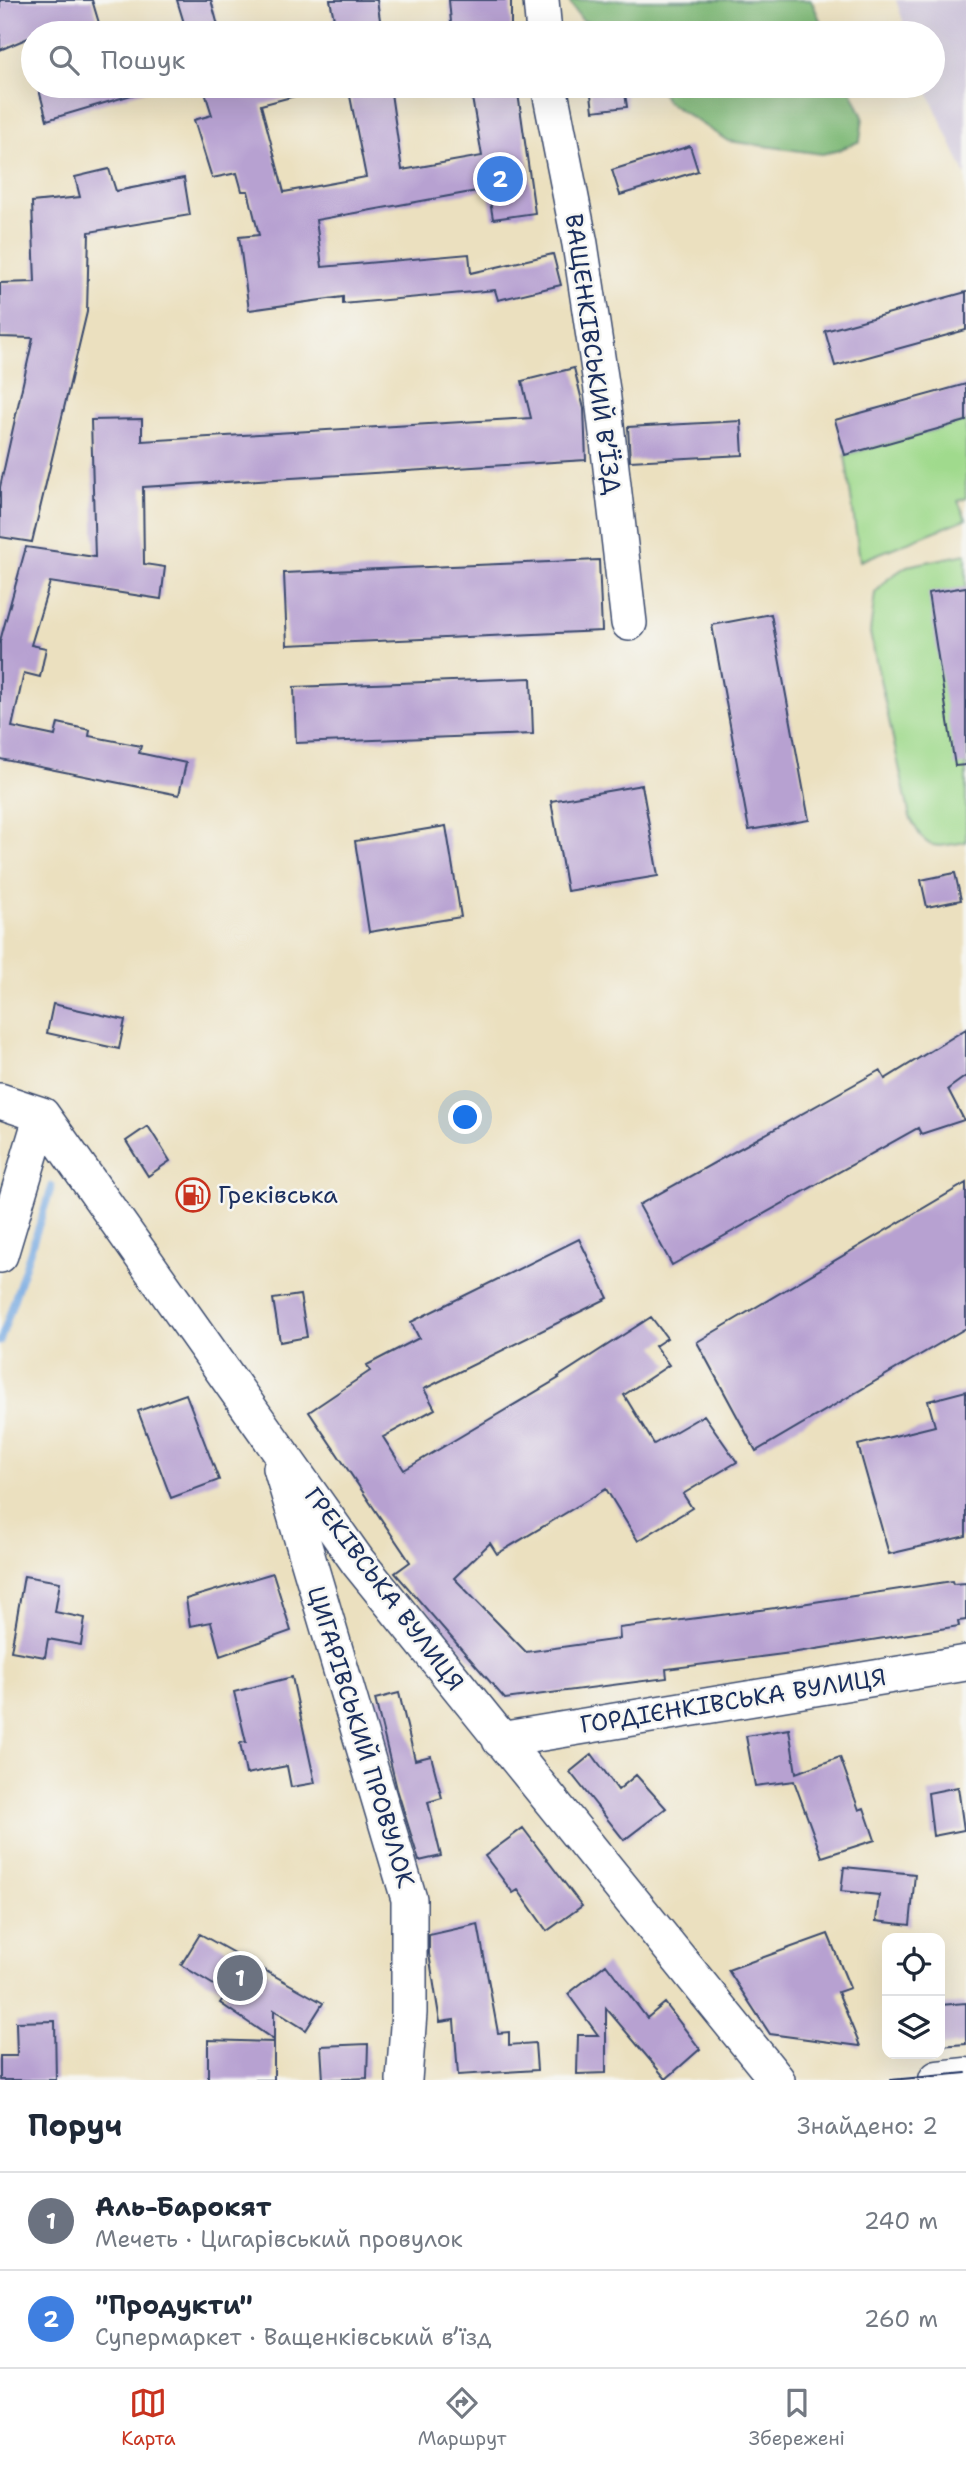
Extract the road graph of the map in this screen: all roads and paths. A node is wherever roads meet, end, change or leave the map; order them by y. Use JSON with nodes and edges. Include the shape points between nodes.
{"nodes":[{"id":1,"x":541,"y":0,"type":"edge"},
{"id":2,"x":543,"y":21,"type":"edge"},
{"id":3,"x":551,"y":98,"type":"edge"},
{"id":4,"x":629,"y":623,"type":"dead end"},
{"id":5,"x":0,"y":1101,"type":"edge"},
{"id":6,"x":42,"y":1115,"type":"junction"},
{"id":7,"x":0,"y":1255,"type":"edge"},
{"id":8,"x":273,"y":1441,"type":"junction"},
{"id":9,"x":966,"y":1663,"type":"edge"},
{"id":10,"x":500,"y":1740,"type":"junction"},
{"id":11,"x":966,"y":2077,"type":"edge"},
{"id":12,"x":404,"y":2080,"type":"edge"},
{"id":13,"x":777,"y":2080,"type":"edge"},
{"id":14,"x":938,"y":2080,"type":"edge"}],
"edges":[{"from":1,"to":2,"type":"street"},
{"from":3,"to":4,"type":"street","name":"ВАЩЕНКІВСЬКИЙ В’ЇЗД","via":[[602,390]]},
{"from":5,"to":6,"type":"street"},
{"from":6,"to":7,"type":"street"},
{"from":6,"to":8,"type":"street","name":"ГРЕКІВСЬКА ВУЛИЦЯ"},
{"from":8,"to":10,"type":"street","name":"ГРЕКІВСЬКА ВУЛИЦЯ","via":[[358,1562]]},
{"from":8,"to":12,"type":"street","name":"ЦИГАРІВСЬКИЙ ПРОВУЛОК","via":[[409,1899]]},
{"from":9,"to":10,"type":"street","name":"ГОРДІЄНКІВСЬКА ВУЛИЦЯ"},
{"from":10,"to":13,"type":"street","name":"ГРЕКІВСЬКА ВУЛИЦЯ"},
{"from":11,"to":14,"type":"main road"}]}
